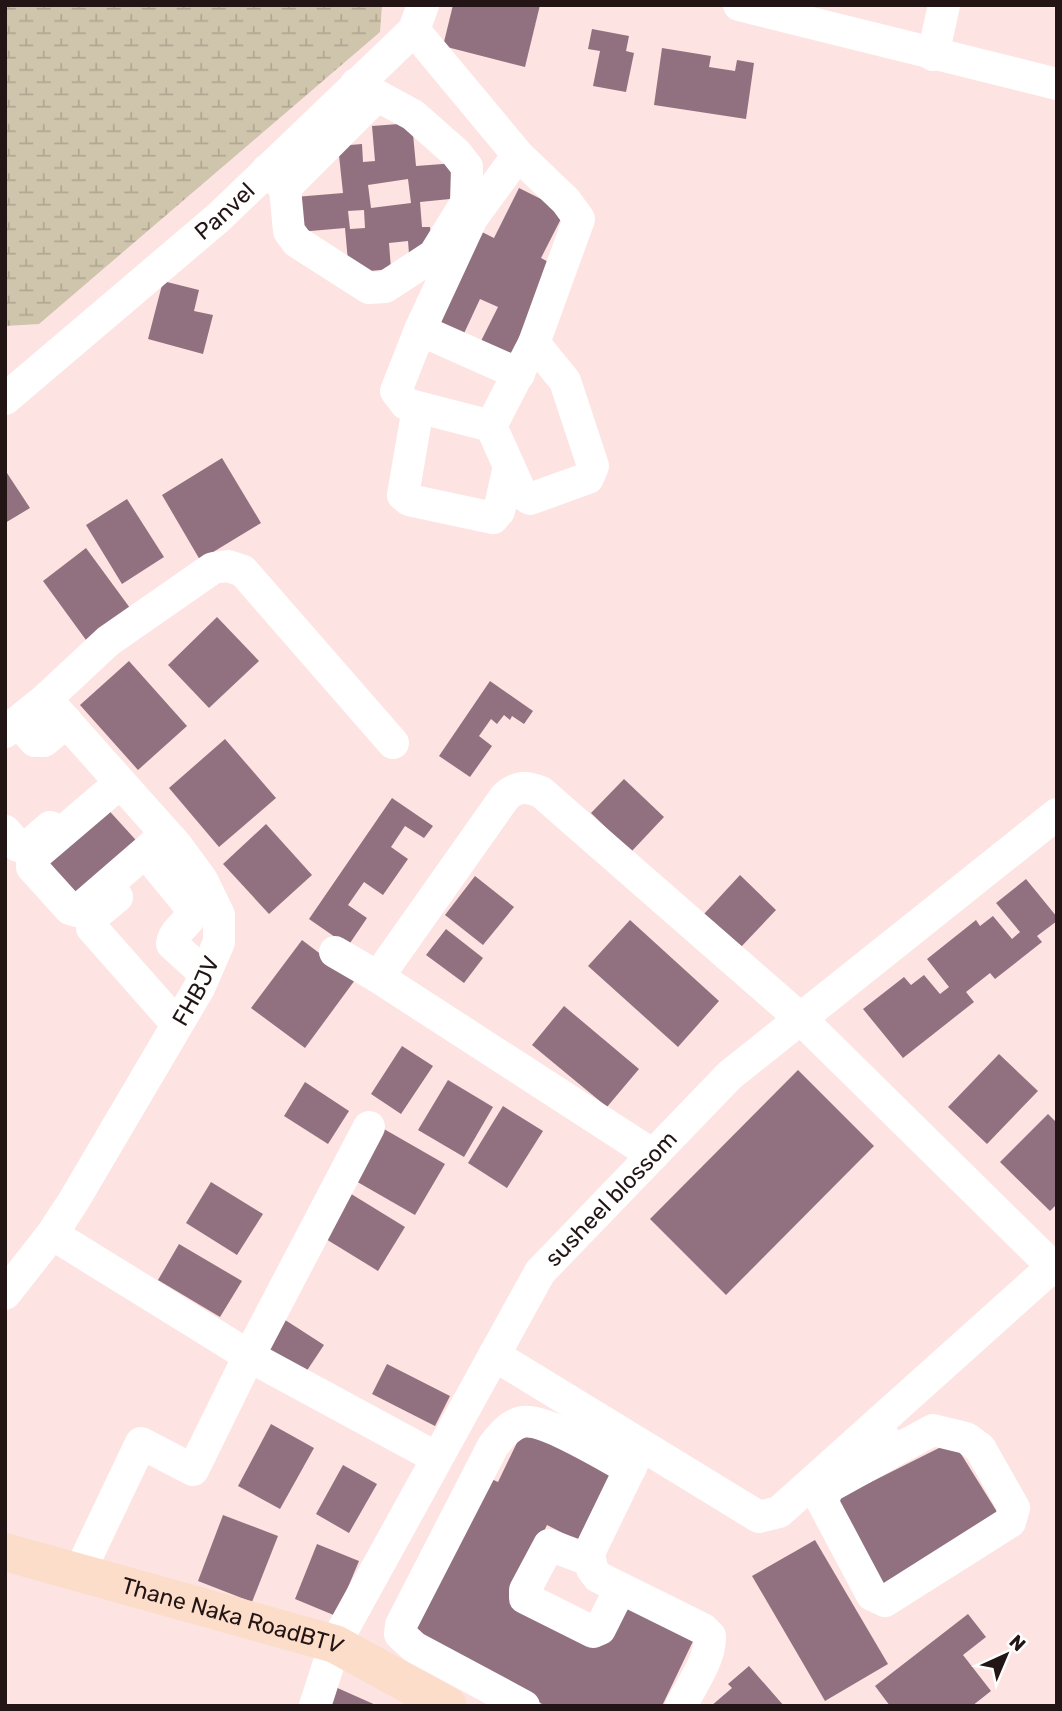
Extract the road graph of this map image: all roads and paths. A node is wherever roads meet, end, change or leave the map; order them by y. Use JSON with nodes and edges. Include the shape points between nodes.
{"nodes":[{"id":1,"x":739,"y":5,"type":"edge"},
{"id":2,"x":944,"y":5,"type":"edge"},
{"id":3,"x":779,"y":10,"type":"edge"},
{"id":4,"x":418,"y":18,"type":"edge"},
{"id":5,"x":933,"y":55,"type":"junction"},
{"id":6,"x":1057,"y":84,"type":"edge"},
{"id":7,"x":367,"y":90,"type":"junction"},
{"id":8,"x":518,"y":155,"type":"junction"},
{"id":9,"x":276,"y":179,"type":"junction"},
{"id":10,"x":420,"y":330,"type":"junction"},
{"id":11,"x":534,"y":343,"type":"junction"},
{"id":12,"x":519,"y":374,"type":"junction"},
{"id":13,"x":5,"y":400,"type":"edge"},
{"id":14,"x":418,"y":408,"type":"junction"},
{"id":15,"x":491,"y":426,"type":"junction"},
{"id":16,"x":509,"y":466,"type":"junction"},
{"id":17,"x":56,"y":710,"type":"junction"},
{"id":18,"x":12,"y":742,"type":"edge"},
{"id":19,"x":393,"y":743,"type":"dead end"},
{"id":20,"x":117,"y":779,"type":"junction"},
{"id":21,"x":1057,"y":814,"type":"edge"},
{"id":22,"x":5,"y":831,"type":"edge"},
{"id":23,"x":180,"y":871,"type":"junction"},
{"id":24,"x":335,"y":952,"type":"dead end"},
{"id":25,"x":204,"y":975,"type":"junction"},
{"id":26,"x":378,"y":977,"type":"junction"},
{"id":27,"x":141,"y":984,"type":"junction"},
{"id":28,"x":800,"y":1019,"type":"junction"},
{"id":29,"x":176,"y":1023,"type":"junction"},
{"id":30,"x":369,"y":1126,"type":"dead end"},
{"id":31,"x":653,"y":1155,"type":"junction"},
{"id":32,"x":52,"y":1234,"type":"junction"},
{"id":33,"x":1055,"y":1269,"type":"edge"},
{"id":34,"x":5,"y":1294,"type":"edge"},
{"id":35,"x":494,"y":1355,"type":"junction"},
{"id":36,"x":249,"y":1356,"type":"junction"},
{"id":37,"x":875,"y":1426,"type":"junction"},
{"id":38,"x":894,"y":1451,"type":"junction"},
{"id":39,"x":438,"y":1458,"type":"junction"},
{"id":40,"x":635,"y":1458,"type":"junction"},
{"id":41,"x":5,"y":1552,"type":"edge"},
{"id":42,"x":589,"y":1560,"type":"junction"},
{"id":43,"x":79,"y":1573,"type":"junction"},
{"id":44,"x":620,"y":1589,"type":"junction"},
{"id":45,"x":335,"y":1644,"type":"junction"},
{"id":46,"x":315,"y":1706,"type":"edge"},
{"id":47,"x":448,"y":1706,"type":"edge"},
{"id":48,"x":524,"y":1706,"type":"edge"},
{"id":49,"x":681,"y":1706,"type":"edge"}],
"edges":[{"from":1,"to":3,"type":"street"},
{"from":2,"to":5,"type":"street"},
{"from":3,"to":5,"type":"street"},
{"from":4,"to":7,"type":"street","name":"Panvel"},
{"from":4,"to":8,"type":"street"},
{"from":5,"to":6,"type":"street"},
{"from":7,"to":9,"type":"street","name":"Panvel"},
{"from":7,"to":9,"type":"street","via":[[413,115],[467,167],[466,202],[434,256],[385,287],[369,288],[297,242],[289,231]]},
{"from":8,"to":10,"type":"street","via":[[472,218]]},
{"from":8,"to":11,"type":"street","via":[[579,219]]},
{"from":9,"to":13,"type":"street","name":"Panvel","via":[[218,218]]},
{"from":10,"to":12,"type":"street"},
{"from":10,"to":14,"type":"street","via":[[396,391],[406,404]]},
{"from":11,"to":12,"type":"street"},
{"from":11,"to":16,"type":"street","via":[[565,381],[593,466],[589,478],[530,499],[521,493]]},
{"from":12,"to":15,"type":"street"},
{"from":14,"to":15,"type":"street"},
{"from":14,"to":16,"type":"street","via":[[403,495],[409,500],[493,517],[499,511]]},
{"from":15,"to":16,"type":"street"},
{"from":17,"to":18,"type":"street","via":[[44,741]]},
{"from":17,"to":19,"type":"street","via":[[108,641],[213,568],[228,566],[243,571]]},
{"from":17,"to":20,"type":"street","name":"FHBJV"},
{"from":20,"to":22,"type":"street","via":[[27,846],[18,846]]},
{"from":20,"to":23,"type":"street","name":"FHBJV"},
{"from":20,"to":23,"type":"street","via":[[32,858],[32,867],[77,911]]},
{"from":21,"to":28,"type":"street","name":"susheel blossom"},
{"from":23,"to":25,"type":"street","name":"FHBJV","via":[[219,915],[219,942]]},
{"from":23,"to":25,"type":"street","via":[[193,910],[172,944]]},
{"from":23,"to":27,"type":"street","via":[[94,916],[92,928]]},
{"from":24,"to":26,"type":"street"},
{"from":25,"to":27,"type":"street","via":[[163,958]]},
{"from":25,"to":29,"type":"street","name":"FHBJV"},
{"from":26,"to":28,"type":"street","via":[[505,797],[515,788],[527,787],[541,792]]},
{"from":26,"to":31,"type":"street"},
{"from":27,"to":29,"type":"street"},
{"from":28,"to":31,"type":"street","name":"susheel blossom","via":[[730,1075]]},
{"from":28,"to":33,"type":"street"},
{"from":29,"to":32,"type":"street","name":"FHBJV"},
{"from":30,"to":36,"type":"street"},
{"from":31,"to":35,"type":"street","name":"susheel blossom","via":[[540,1272]]},
{"from":32,"to":34,"type":"street","name":"FHBJV"},
{"from":32,"to":36,"type":"street"},
{"from":33,"to":37,"type":"street"},
{"from":35,"to":39,"type":"street","name":"susheel blossom"},
{"from":35,"to":40,"type":"street"},
{"from":36,"to":39,"type":"street"},
{"from":36,"to":43,"type":"street","via":[[193,1470],[141,1443]]},
{"from":37,"to":38,"type":"street"},
{"from":37,"to":40,"type":"street","via":[[779,1512],[758,1517]]},
{"from":38,"to":38,"type":"street","via":[[933,1430],[966,1438],[980,1448],[1014,1508],[1010,1522],[885,1601],[872,1595],[821,1501],[829,1487]]},
{"from":39,"to":45,"type":"street","name":"susheel blossom"},
{"from":40,"to":42,"type":"street"},
{"from":40,"to":48,"type":"street","via":[[543,1424],[515,1424],[493,1446],[401,1625],[400,1634],[414,1647]]},
{"from":41,"to":43,"type":"main road","name":"Thane Naka RoadBTV"},
{"from":42,"to":44,"type":"street","via":[[598,1577]]},
{"from":42,"to":44,"type":"street","via":[[549,1545],[525,1598],[593,1632],[600,1629]]},
{"from":43,"to":45,"type":"main road","name":"Thane Naka RoadBTV"},
{"from":44,"to":49,"type":"street","via":[[710,1636]]},
{"from":45,"to":46,"type":"street","name":"susheel blossom"},
{"from":45,"to":47,"type":"main road","name":"Thane Naka RoadBTV"}]}
